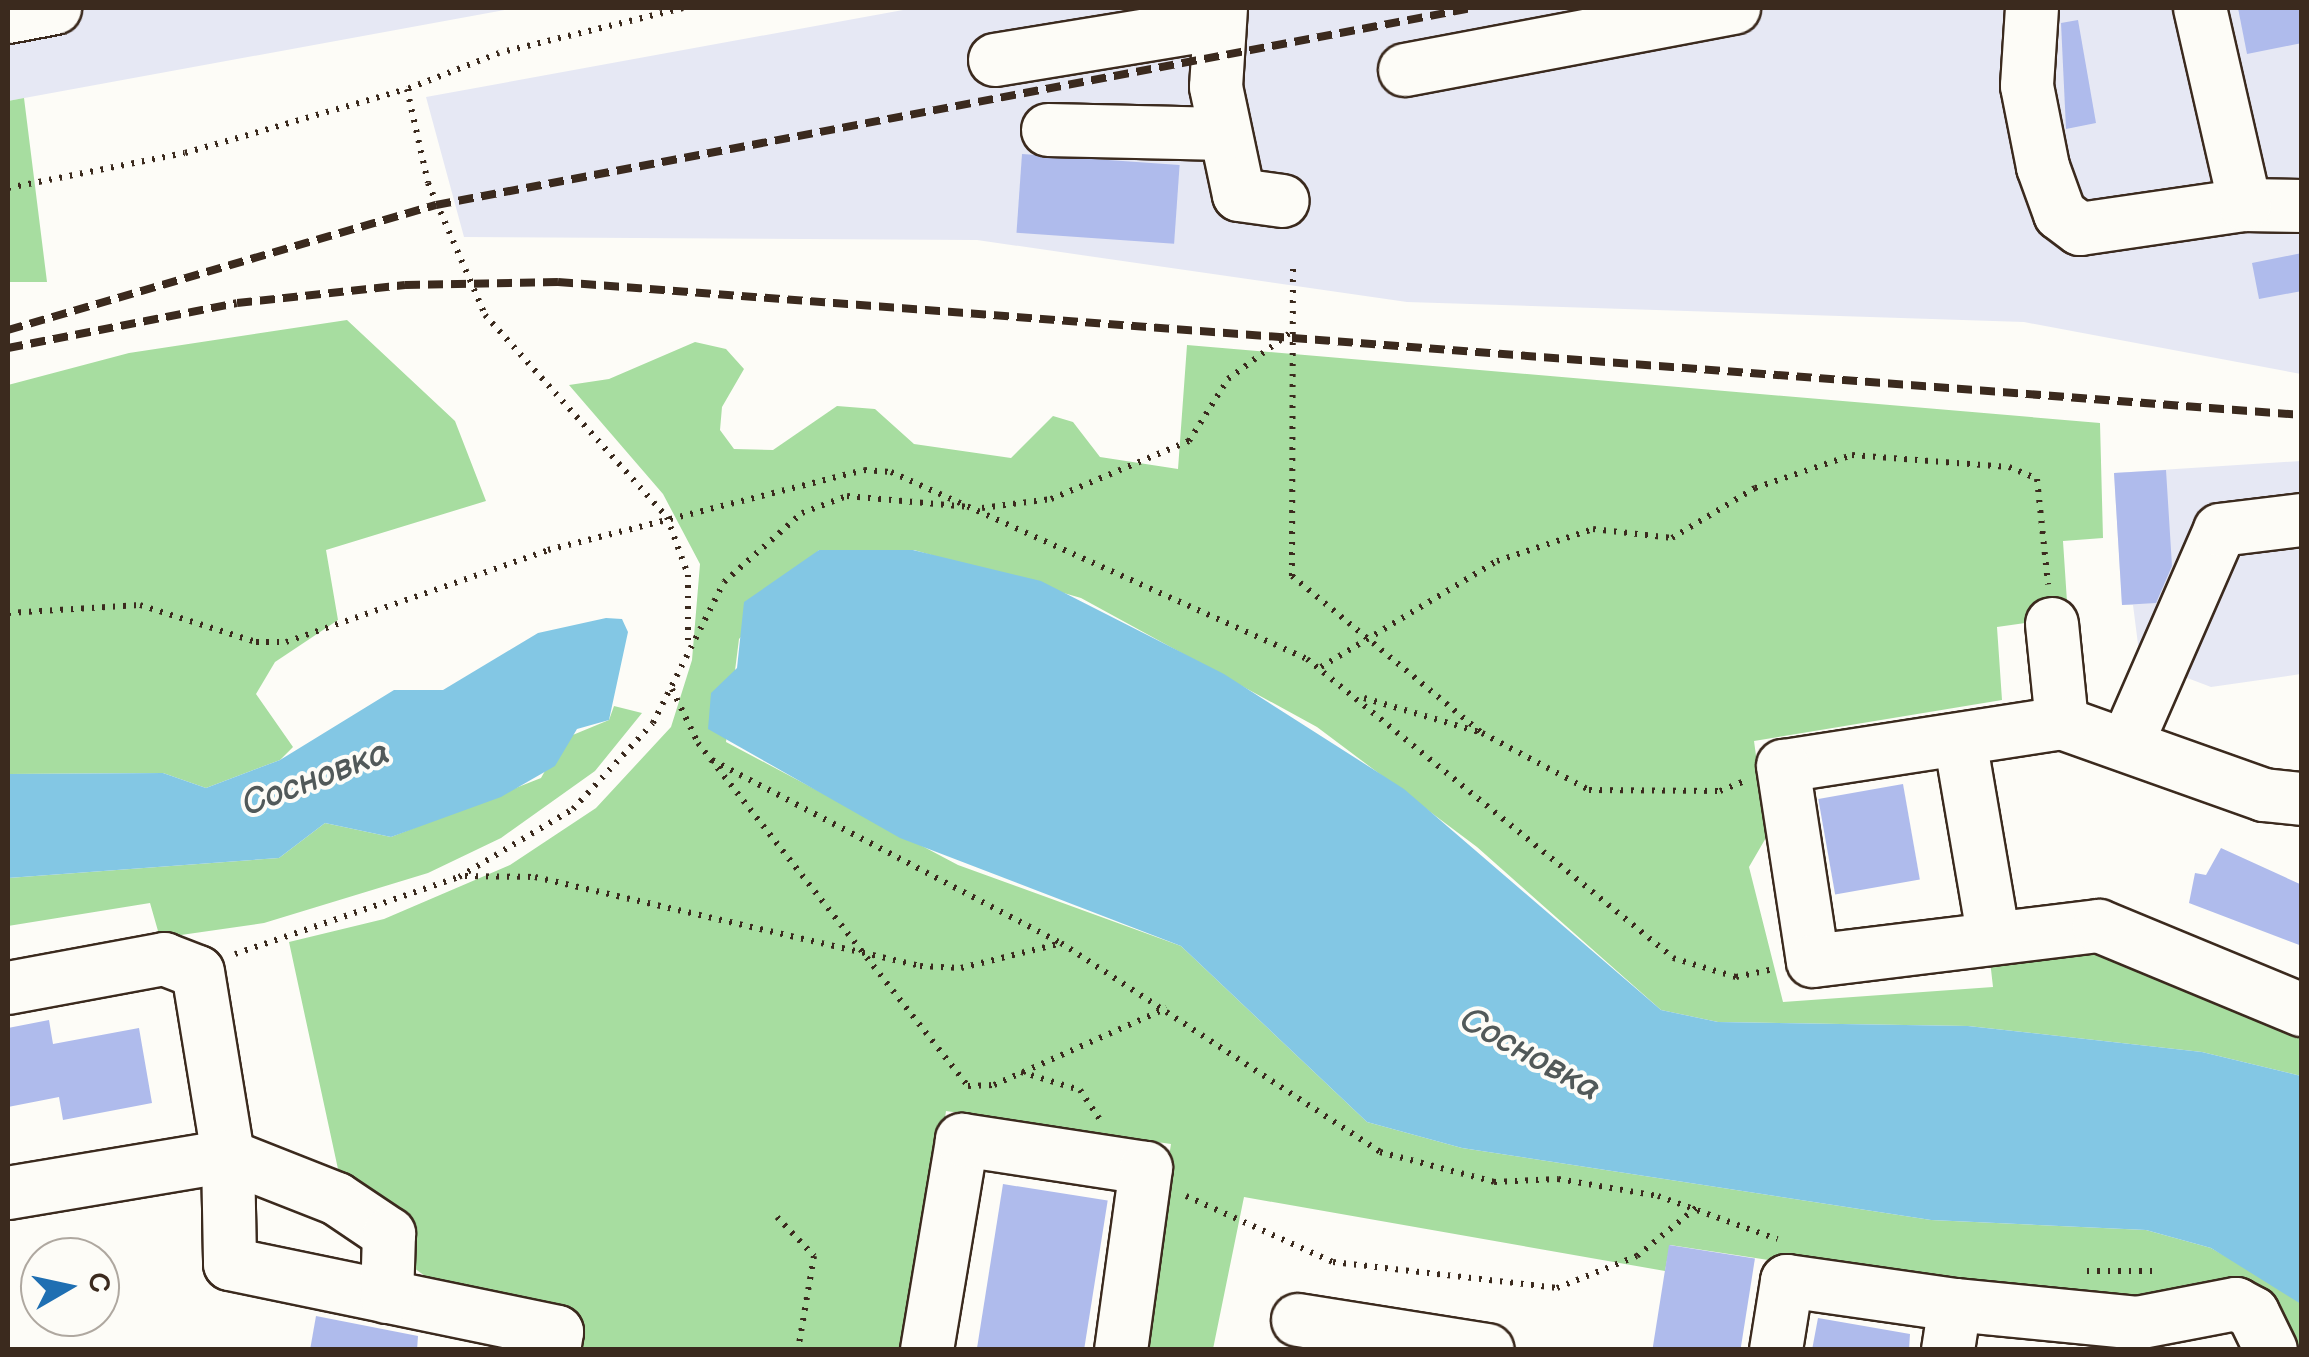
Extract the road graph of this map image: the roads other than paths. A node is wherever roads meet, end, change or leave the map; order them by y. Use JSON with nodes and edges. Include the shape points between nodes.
{"nodes":[{"id":1,"x":56,"y":8,"type":"edge"},
{"id":2,"x":1734,"y":8,"type":"edge"},
{"id":3,"x":2032,"y":8,"type":"edge"},
{"id":4,"x":2200,"y":8,"type":"edge"},
{"id":5,"x":1218,"y":16,"type":"edge"},
{"id":6,"x":8,"y":17,"type":"edge"},
{"id":7,"x":996,"y":60,"type":"dead end"},
{"id":8,"x":1405,"y":70,"type":"dead end"},
{"id":9,"x":1048,"y":130,"type":"dead end"},
{"id":10,"x":1225,"y":134,"type":"junction"},
{"id":11,"x":1282,"y":201,"type":"dead end"},
{"id":12,"x":2245,"y":205,"type":"junction"},
{"id":13,"x":2302,"y":206,"type":"edge"},
{"id":14,"x":2302,"y":520,"type":"edge"},
{"id":15,"x":2052,"y":624,"type":"road end"},
{"id":16,"x":2062,"y":723,"type":"junction"},
{"id":17,"x":1960,"y":740,"type":"junction"},
{"id":18,"x":2128,"y":741,"type":"junction"},
{"id":19,"x":2302,"y":799,"type":"edge"},
{"id":20,"x":1993,"y":934,"type":"junction"},
{"id":21,"x":8,"y":988,"type":"edge"},
{"id":22,"x":2302,"y":1010,"type":"edge"},
{"id":23,"x":228,"y":1156,"type":"junction"},
{"id":24,"x":8,"y":1193,"type":"edge"},
{"id":25,"x":388,"y":1297,"type":"junction"},
{"id":26,"x":1298,"y":1320,"type":"dead end"},
{"id":27,"x":1951,"y":1327,"type":"edge"},
{"id":28,"x":2089,"y":1335,"type":"edge"},
{"id":29,"x":554,"y":1350,"type":"edge"},
{"id":30,"x":926,"y":1350,"type":"edge"},
{"id":31,"x":1121,"y":1350,"type":"edge"},
{"id":32,"x":1488,"y":1350,"type":"edge"},
{"id":33,"x":1776,"y":1350,"type":"edge"},
{"id":34,"x":2271,"y":1350,"type":"edge"}],
"edges":[{"from":1,"to":6,"type":"lane"},
{"from":2,"to":8,"type":"lane"},
{"from":3,"to":12,"type":"lane","via":[[2026,86],[2060,214],[2080,228],[2111,230]]},
{"from":4,"to":12,"type":"lane"},
{"from":5,"to":7,"type":"lane"},
{"from":5,"to":10,"type":"lane"},
{"from":9,"to":10,"type":"lane"},
{"from":10,"to":11,"type":"lane","via":[[1239,196]]},
{"from":12,"to":13,"type":"lane"},
{"from":14,"to":18,"type":"lane","via":[[2220,530]]},
{"from":15,"to":16,"type":"lane"},
{"from":16,"to":17,"type":"lane"},
{"from":16,"to":18,"type":"lane"},
{"from":17,"to":20,"type":"lane"},
{"from":17,"to":20,"type":"lane","via":[[1783,766],[1813,961]]},
{"from":18,"to":19,"type":"lane","via":[[2264,795]]},
{"from":20,"to":22,"type":"lane","via":[[2098,926]]},
{"from":21,"to":23,"type":"lane","via":[[164,959],[198,972]]},
{"from":23,"to":24,"type":"lane"},
{"from":23,"to":25,"type":"lane","via":[[337,1199],[389,1234]]},
{"from":23,"to":25,"type":"lane","via":[[230,1264]]},
{"from":25,"to":29,"type":"lane","via":[[557,1332]]},
{"from":26,"to":32,"type":"lane"},
{"from":27,"to":28,"type":"lane"},
{"from":27,"to":33,"type":"lane","via":[[1787,1280]]},
{"from":28,"to":34,"type":"lane","via":[[2236,1304],[2253,1313]]},
{"from":30,"to":31,"type":"lane","via":[[962,1140],[1146,1168]]}]}
